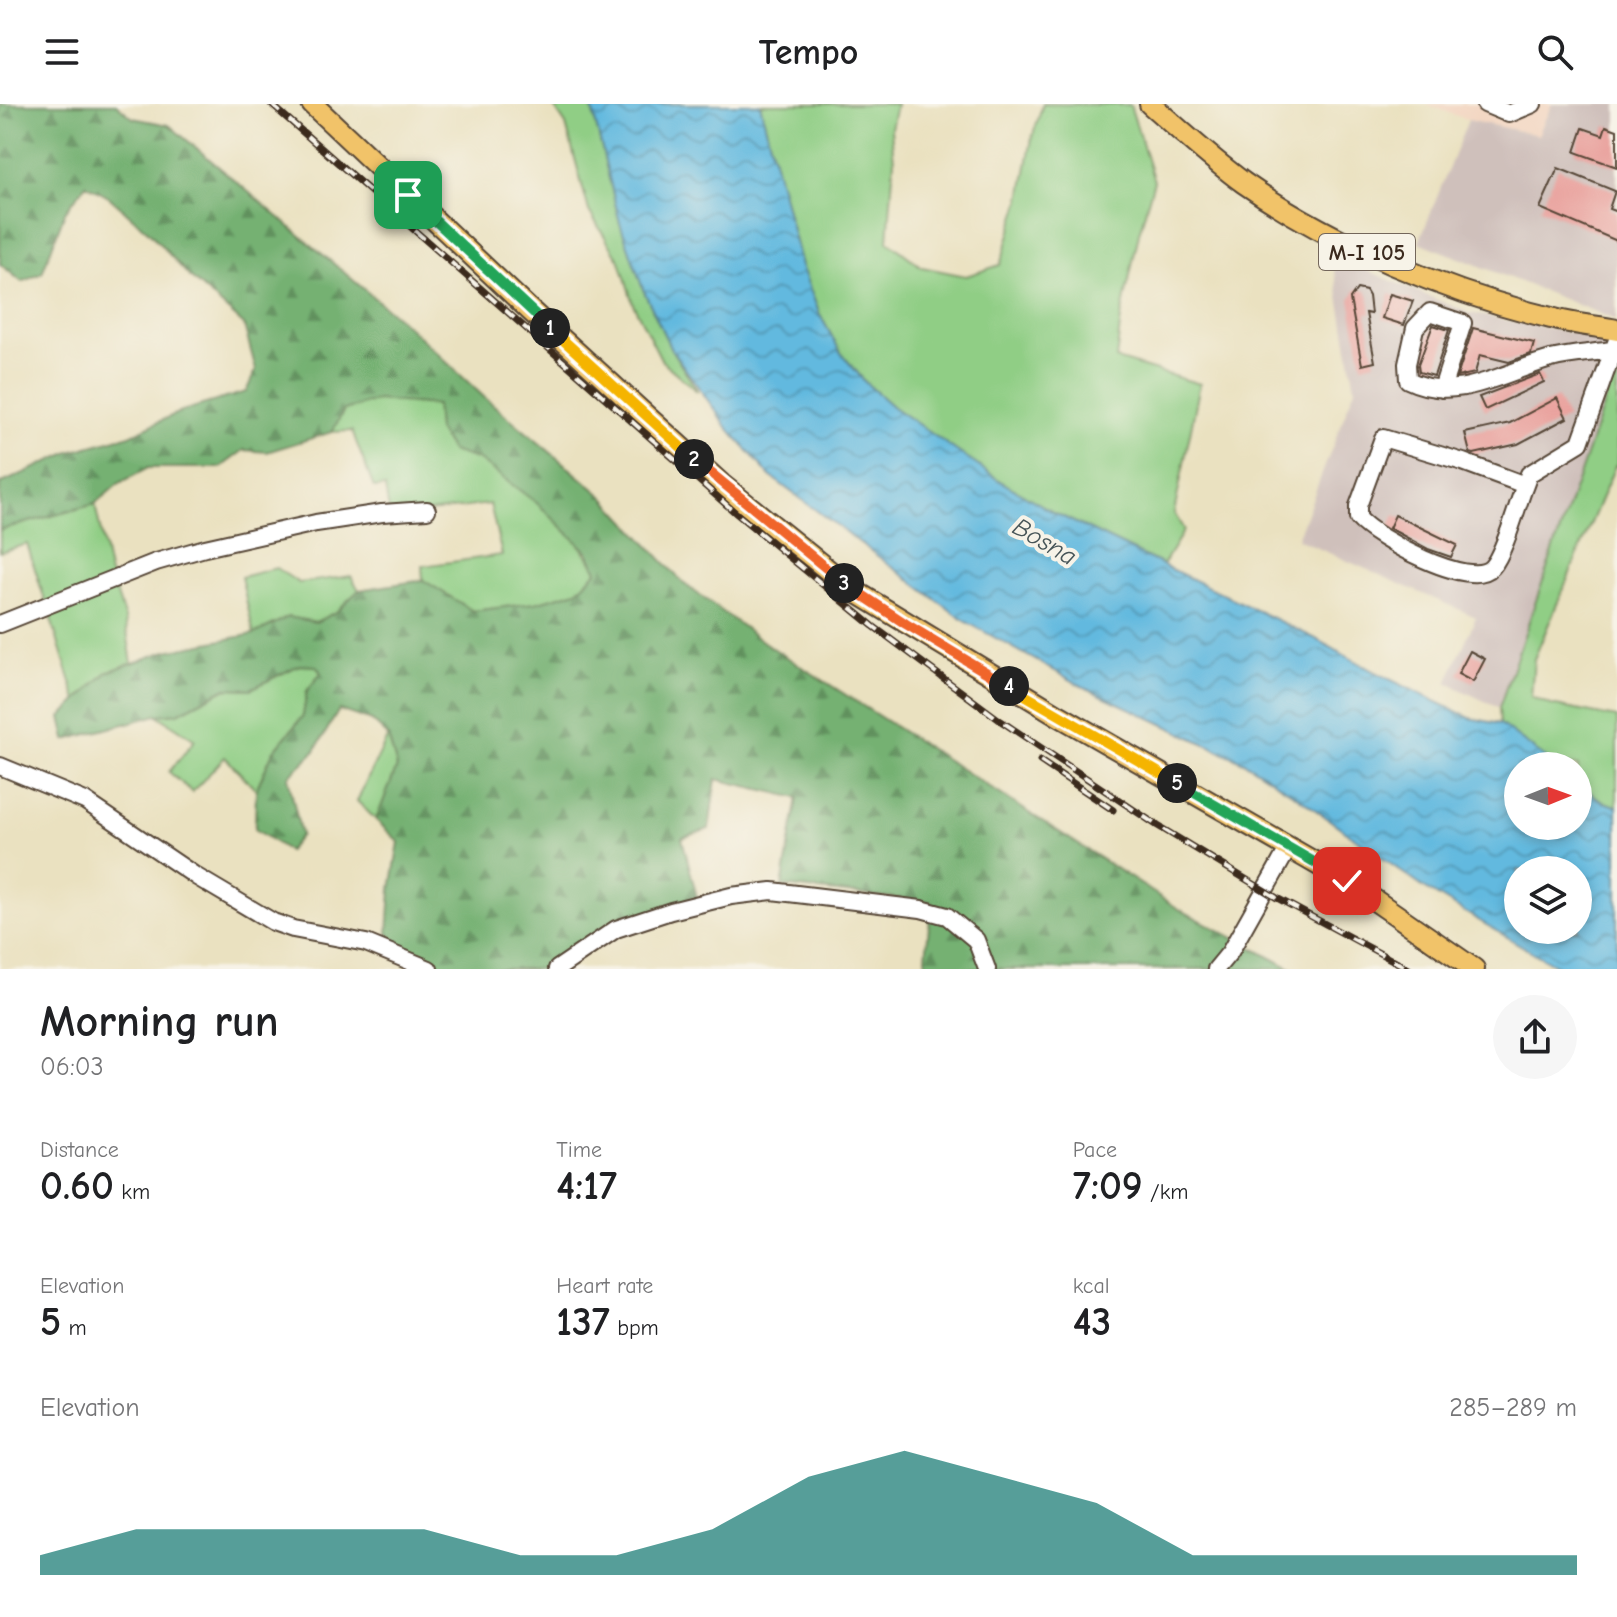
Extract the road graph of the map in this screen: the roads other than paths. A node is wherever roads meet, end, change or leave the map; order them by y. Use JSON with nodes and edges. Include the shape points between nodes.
{"nodes":[{"id":1,"x":312,"y":104,"type":"edge"},
{"id":2,"x":1150,"y":104,"type":"edge"},
{"id":3,"x":1485,"y":104,"type":"edge"},
{"id":4,"x":1533,"y":104,"type":"edge"},
{"id":5,"x":1617,"y":330,"type":"edge"},
{"id":6,"x":1614,"y":345,"type":"edge"},
{"id":7,"x":1442,"y":389,"type":"junction"},
{"id":8,"x":1525,"y":485,"type":"junction"},
{"id":9,"x":427,"y":510,"type":"dead end"},
{"id":10,"x":0,"y":624,"type":"edge"},
{"id":11,"x":0,"y":766,"type":"edge"},
{"id":12,"x":1289,"y":847,"type":"junction"},
{"id":13,"x":429,"y":969,"type":"edge"},
{"id":14,"x":557,"y":969,"type":"edge"},
{"id":15,"x":987,"y":969,"type":"edge"},
{"id":16,"x":1216,"y":969,"type":"edge"},
{"id":17,"x":1474,"y":969,"type":"edge"}],
"edges":[{"from":1,"to":12,"type":"main road","via":[[709,474],[812,558],[906,624]]},
{"from":2,"to":5,"type":"main road","number":"M-I 105","via":[[1245,183],[1316,228],[1467,292],[1551,319]]},
{"from":3,"to":4,"type":"street","via":[[1509,114]]},
{"from":6,"to":7,"type":"street","via":[[1556,358],[1477,386]]},
{"from":6,"to":8,"type":"street","via":[[1580,443],[1529,474]]},
{"from":7,"to":7,"type":"street","via":[[1408,380],[1415,328],[1430,312],[1463,323]]},
{"from":8,"to":8,"type":"street","via":[[1383,438],[1358,518],[1389,542],[1456,572],[1480,574],[1491,569],[1499,555]]},
{"from":9,"to":10,"type":"street","via":[[316,523],[193,552]]},
{"from":11,"to":13,"type":"street","via":[[85,801],[273,922],[366,943]]},
{"from":12,"to":16,"type":"street"},
{"from":12,"to":17,"type":"main road"},
{"from":14,"to":15,"type":"street","via":[[616,929],[716,899],[772,891],[947,916],[976,940]]}]}
